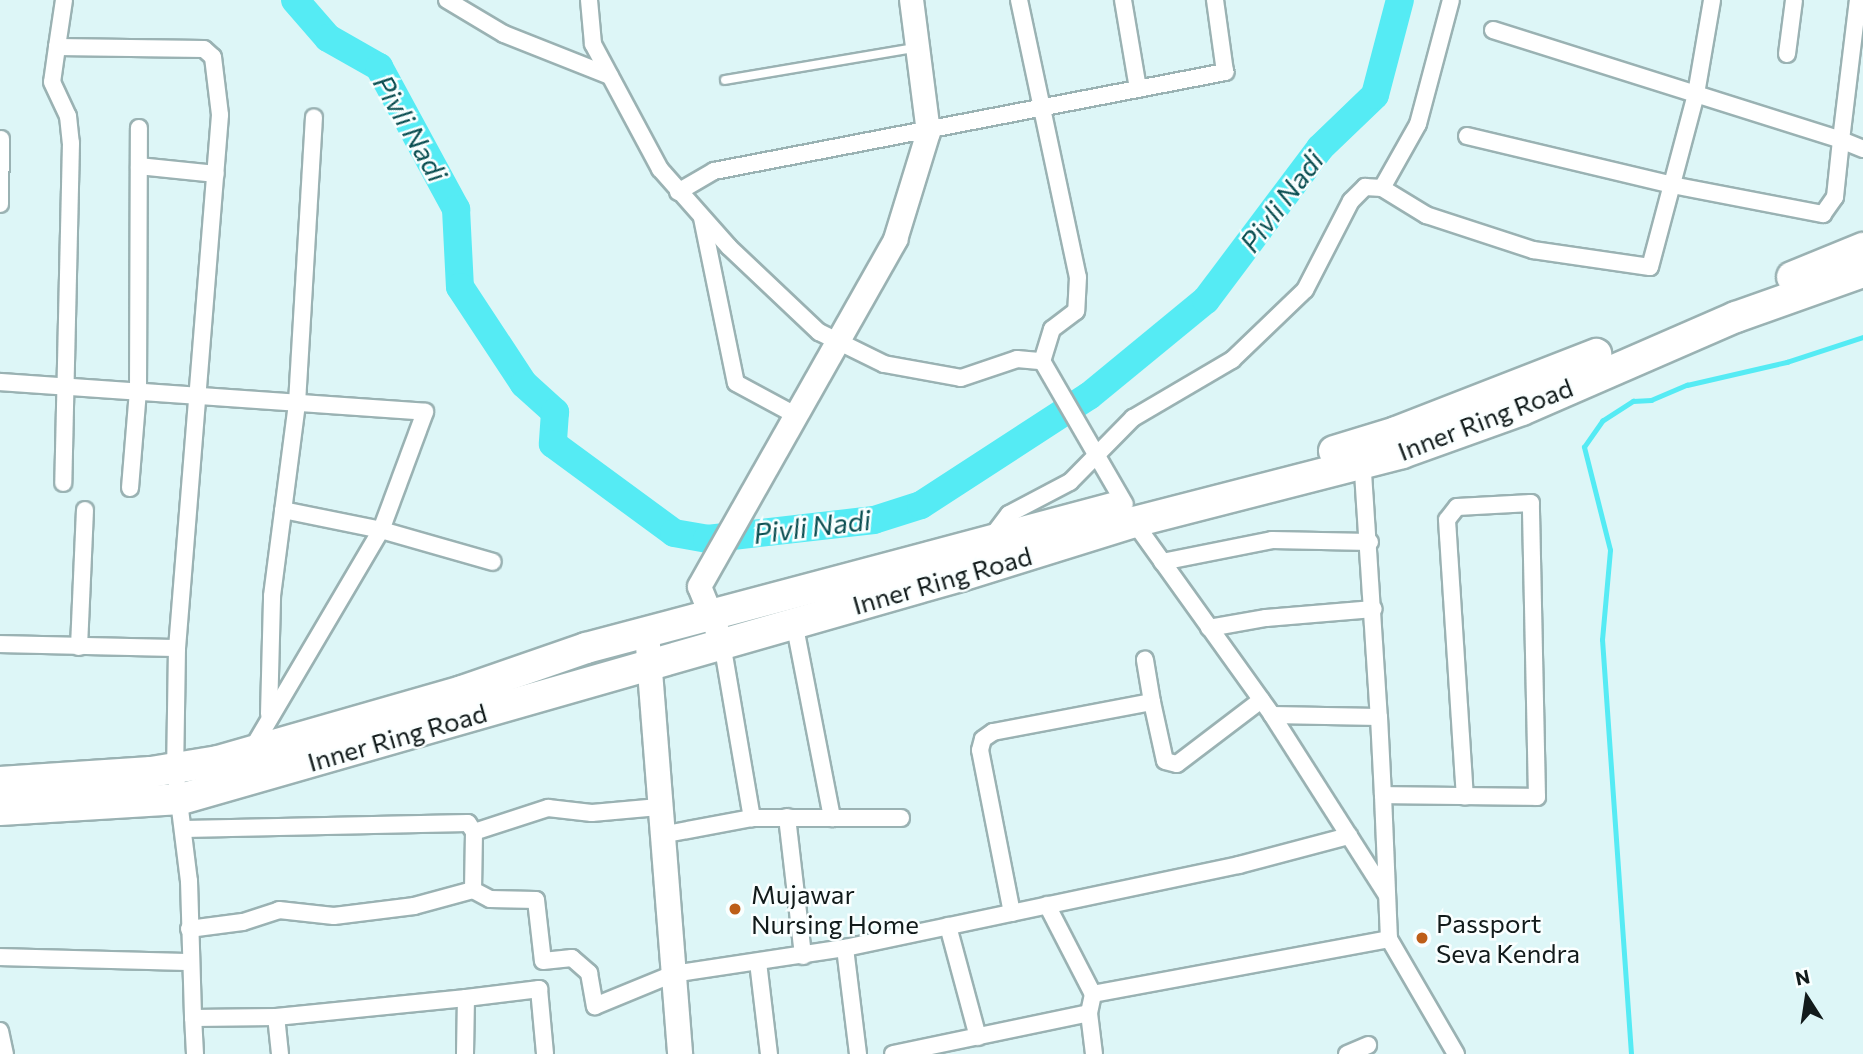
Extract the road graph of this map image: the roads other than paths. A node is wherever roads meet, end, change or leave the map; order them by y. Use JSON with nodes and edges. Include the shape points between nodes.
{"nodes":[{"id":1,"x":64,"y":0,"type":"edge"},
{"id":2,"x":447,"y":0,"type":"edge"},
{"id":3,"x":590,"y":0,"type":"edge"},
{"id":4,"x":896,"y":0,"type":"edge"},
{"id":5,"x":911,"y":0,"type":"edge"},
{"id":6,"x":1019,"y":0,"type":"edge"},
{"id":7,"x":1123,"y":0,"type":"edge"},
{"id":8,"x":1215,"y":0,"type":"edge"},
{"id":9,"x":1451,"y":0,"type":"edge"},
{"id":10,"x":1712,"y":0,"type":"edge"},
{"id":11,"x":1794,"y":0,"type":"edge"},
{"id":12,"x":1858,"y":0,"type":"edge"},
{"id":13,"x":1493,"y":30,"type":"dead end"},
{"id":14,"x":57,"y":47,"type":"junction"},
{"id":15,"x":912,"y":49,"type":"junction"},
{"id":16,"x":1787,"y":54,"type":"dead end"},
{"id":17,"x":610,"y":76,"type":"junction"},
{"id":18,"x":725,"y":80,"type":"dead end"},
{"id":19,"x":1138,"y":89,"type":"junction"},
{"id":20,"x":1696,"y":94,"type":"junction"},
{"id":21,"x":1042,"y":107,"type":"junction"},
{"id":22,"x":314,"y":118,"type":"dead end"},
{"id":23,"x":139,"y":128,"type":"dead end"},
{"id":24,"x":928,"y":132,"type":"junction"},
{"id":25,"x":1467,"y":136,"type":"dead end"},
{"id":26,"x":1,"y":139,"type":"edge"},
{"id":27,"x":1841,"y":140,"type":"junction"},
{"id":28,"x":1863,"y":149,"type":"edge"},
{"id":29,"x":139,"y":166,"type":"junction"},
{"id":30,"x":216,"y":174,"type":"junction"},
{"id":31,"x":1672,"y":185,"type":"junction"},
{"id":32,"x":1382,"y":188,"type":"junction"},
{"id":33,"x":678,"y":192,"type":"junction"},
{"id":34,"x":0,"y":204,"type":"edge"},
{"id":35,"x":701,"y":216,"type":"junction"},
{"id":36,"x":1855,"y":259,"type":"edge"},
{"id":37,"x":839,"y":342,"type":"junction"},
{"id":38,"x":1042,"y":361,"type":"junction"},
{"id":39,"x":0,"y":383,"type":"edge"},
{"id":40,"x":68,"y":387,"type":"junction"},
{"id":41,"x":138,"y":391,"type":"junction"},
{"id":42,"x":197,"y":395,"type":"junction"},
{"id":43,"x":297,"y":402,"type":"junction"},
{"id":44,"x":797,"y":416,"type":"junction"},
{"id":45,"x":1096,"y":449,"type":"junction"},
{"id":46,"x":1361,"y":453,"type":"junction"},
{"id":47,"x":63,"y":483,"type":"dead end"},
{"id":48,"x":130,"y":488,"type":"dead end"},
{"id":49,"x":85,"y":510,"type":"dead end"},
{"id":50,"x":283,"y":510,"type":"junction"},
{"id":51,"x":1129,"y":513,"type":"junction"},
{"id":52,"x":381,"y":530,"type":"junction"},
{"id":53,"x":1370,"y":542,"type":"junction"},
{"id":54,"x":986,"y":544,"type":"junction"},
{"id":55,"x":493,"y":562,"type":"dead end"},
{"id":56,"x":1162,"y":562,"type":"junction"},
{"id":57,"x":1374,"y":609,"type":"junction"},
{"id":58,"x":794,"y":622,"type":"junction"},
{"id":59,"x":1209,"y":628,"type":"junction"},
{"id":60,"x":716,"y":630,"type":"junction"},
{"id":61,"x":647,"y":633,"type":"junction"},
{"id":62,"x":0,"y":644,"type":"edge"},
{"id":63,"x":79,"y":647,"type":"junction"},
{"id":64,"x":177,"y":648,"type":"junction"},
{"id":65,"x":1145,"y":660,"type":"dead end"},
{"id":66,"x":646,"y":665,"type":"junction"},
{"id":67,"x":1261,"y":700,"type":"junction"},
{"id":68,"x":1152,"y":702,"type":"junction"},
{"id":69,"x":1272,"y":715,"type":"junction"},
{"id":70,"x":269,"y":716,"type":"junction"},
{"id":71,"x":1379,"y":717,"type":"junction"},
{"id":72,"x":250,"y":752,"type":"junction"},
{"id":73,"x":175,"y":769,"type":"junction"},
{"id":74,"x":0,"y":782,"type":"edge"},
{"id":75,"x":1383,"y":794,"type":"junction"},
{"id":76,"x":1465,"y":796,"type":"junction"},
{"id":77,"x":181,"y":799,"type":"junction"},
{"id":78,"x":659,"y":807,"type":"junction"},
{"id":79,"x":0,"y":810,"type":"edge"},
{"id":80,"x":787,"y":817,"type":"junction"},
{"id":81,"x":752,"y":818,"type":"junction"},
{"id":82,"x":832,"y":818,"type":"junction"},
{"id":83,"x":901,"y":818,"type":"dead end"},
{"id":84,"x":184,"y":829,"type":"junction"},
{"id":85,"x":474,"y":832,"type":"junction"},
{"id":86,"x":661,"y":835,"type":"junction"},
{"id":87,"x":1349,"y":835,"type":"junction"},
{"id":88,"x":473,"y":890,"type":"junction"},
{"id":89,"x":1387,"y":896,"type":"junction"},
{"id":90,"x":1047,"y":905,"type":"junction"},
{"id":91,"x":1012,"y":913,"type":"junction"},
{"id":92,"x":948,"y":926,"type":"junction"},
{"id":93,"x":189,"y":929,"type":"junction"},
{"id":94,"x":1389,"y":939,"type":"junction"},
{"id":95,"x":845,"y":948,"type":"junction"},
{"id":96,"x":803,"y":956,"type":"junction"},
{"id":97,"x":0,"y":957,"type":"edge"},
{"id":98,"x":544,"y":961,"type":"junction"},
{"id":99,"x":188,"y":962,"type":"junction"},
{"id":100,"x":758,"y":962,"type":"junction"},
{"id":101,"x":673,"y":974,"type":"junction"},
{"id":102,"x":539,"y":989,"type":"junction"},
{"id":103,"x":1093,"y":994,"type":"junction"},
{"id":104,"x":466,"y":998,"type":"junction"},
{"id":105,"x":1089,"y":1013,"type":"junction"},
{"id":106,"x":276,"y":1017,"type":"junction"},
{"id":107,"x":193,"y":1018,"type":"junction"},
{"id":108,"x":0,"y":1031,"type":"edge"},
{"id":109,"x":978,"y":1037,"type":"junction"},
{"id":110,"x":1368,"y":1045,"type":"dead end"},
{"id":111,"x":5,"y":1054,"type":"edge"},
{"id":112,"x":195,"y":1054,"type":"edge"},
{"id":113,"x":280,"y":1054,"type":"edge"},
{"id":114,"x":465,"y":1054,"type":"edge"},
{"id":115,"x":545,"y":1054,"type":"edge"},
{"id":116,"x":680,"y":1054,"type":"edge"},
{"id":117,"x":769,"y":1054,"type":"edge"},
{"id":118,"x":858,"y":1054,"type":"edge"},
{"id":119,"x":893,"y":1054,"type":"edge"},
{"id":120,"x":1094,"y":1054,"type":"edge"},
{"id":121,"x":1347,"y":1054,"type":"edge"},
{"id":122,"x":1456,"y":1054,"type":"edge"}],
"edges":[{"from":1,"to":14,"type":"street"},
{"from":2,"to":17,"type":"street","via":[[504,34]]},
{"from":3,"to":17,"type":"street","via":[[593,44]]},
{"from":4,"to":15,"type":"street"},
{"from":5,"to":15,"type":"street"},
{"from":6,"to":21,"type":"street"},
{"from":7,"to":19,"type":"street"},
{"from":8,"to":19,"type":"street","via":[[1225,72]]},
{"from":9,"to":32,"type":"street","via":[[1418,124]]},
{"from":10,"to":20,"type":"street"},
{"from":11,"to":16,"type":"street"},
{"from":12,"to":27,"type":"street"},
{"from":13,"to":20,"type":"street"},
{"from":14,"to":30,"type":"street","via":[[204,49],[213,57],[220,115]]},
{"from":14,"to":40,"type":"street","via":[[52,82],[69,123]]},
{"from":15,"to":18,"type":"lane"},
{"from":15,"to":24,"type":"street"},
{"from":17,"to":33,"type":"street","via":[[660,169]]},
{"from":19,"to":21,"type":"street"},
{"from":20,"to":27,"type":"street"},
{"from":20,"to":31,"type":"street"},
{"from":21,"to":24,"type":"street"},
{"from":21,"to":38,"type":"street","via":[[1078,277],[1076,311],[1052,329]]},
{"from":22,"to":43,"type":"street"},
{"from":23,"to":29,"type":"street"},
{"from":24,"to":33,"type":"street","via":[[714,172]]},
{"from":24,"to":37,"type":"street","via":[[895,239]]},
{"from":25,"to":31,"type":"street"},
{"from":26,"to":34,"type":"street"},
{"from":27,"to":28,"type":"street"},
{"from":27,"to":31,"type":"street","via":[[1835,197],[1823,214]]},
{"from":29,"to":30,"type":"street"},
{"from":29,"to":41,"type":"street"},
{"from":30,"to":42,"type":"street"},
{"from":31,"to":32,"type":"street","via":[[1650,267],[1533,250],[1426,215]]},
{"from":32,"to":45,"type":"street","via":[[1365,187],[1351,201],[1305,290],[1232,360],[1133,418]]},
{"from":33,"to":35,"type":"street"},
{"from":35,"to":37,"type":"street","via":[[819,332]]},
{"from":35,"to":44,"type":"street","via":[[736,383]]},
{"from":36,"to":46,"type":"highway","name":"Inner Ring Road"},
{"from":37,"to":38,"type":"street","via":[[884,364],[961,378],[1017,359]]},
{"from":37,"to":44,"type":"street"},
{"from":38,"to":45,"type":"street"},
{"from":39,"to":40,"type":"street"},
{"from":40,"to":41,"type":"street"},
{"from":40,"to":47,"type":"street"},
{"from":41,"to":42,"type":"street"},
{"from":41,"to":48,"type":"street"},
{"from":42,"to":43,"type":"street"},
{"from":42,"to":64,"type":"street"},
{"from":43,"to":50,"type":"street"},
{"from":43,"to":52,"type":"street","via":[[425,412]]},
{"from":44,"to":60,"type":"street","via":[[699,586]]},
{"from":45,"to":51,"type":"street"},
{"from":45,"to":54,"type":"street","via":[[1070,482],[1009,513]]},
{"from":46,"to":51,"type":"highway","name":"Inner Ring Road"},
{"from":46,"to":53,"type":"street"},
{"from":49,"to":63,"type":"street"},
{"from":50,"to":52,"type":"street"},
{"from":50,"to":70,"type":"street","via":[[272,596]]},
{"from":51,"to":54,"type":"highway","name":"Inner Ring Road"},
{"from":51,"to":56,"type":"street"},
{"from":51,"to":58,"type":"highway","name":"Inner Ring Road"},
{"from":52,"to":55,"type":"street"},
{"from":52,"to":70,"type":"street"},
{"from":53,"to":56,"type":"street","via":[[1272,540]]},
{"from":53,"to":57,"type":"street"},
{"from":54,"to":60,"type":"highway","name":"Inner Ring Road"},
{"from":56,"to":59,"type":"street"},
{"from":57,"to":59,"type":"street"},
{"from":57,"to":71,"type":"street"},
{"from":58,"to":60,"type":"highway","name":"Inner Ring Road"},
{"from":58,"to":82,"type":"street"},
{"from":59,"to":67,"type":"street"},
{"from":60,"to":61,"type":"highway","name":"Inner Ring Road"},
{"from":60,"to":66,"type":"highway","name":"Inner Ring Road"},
{"from":60,"to":81,"type":"street"},
{"from":61,"to":66,"type":"main road"},
{"from":61,"to":72,"type":"highway","name":"Inner Ring Road"},
{"from":62,"to":63,"type":"street"},
{"from":63,"to":64,"type":"street"},
{"from":64,"to":73,"type":"street"},
{"from":65,"to":68,"type":"street"},
{"from":66,"to":77,"type":"highway","name":"Inner Ring Road"},
{"from":66,"to":78,"type":"main road"},
{"from":67,"to":68,"type":"street","via":[[1177,765],[1165,761]]},
{"from":67,"to":69,"type":"street"},
{"from":68,"to":91,"type":"street","via":[[993,732],[983,739],[980,750]]},
{"from":69,"to":71,"type":"street"},
{"from":69,"to":87,"type":"street"},
{"from":70,"to":72,"type":"street"},
{"from":71,"to":75,"type":"street"},
{"from":72,"to":73,"type":"highway","name":"Inner Ring Road"},
{"from":73,"to":74,"type":"highway","name":"Inner Ring Road"},
{"from":73,"to":77,"type":"street"},
{"from":75,"to":76,"type":"street"},
{"from":75,"to":89,"type":"street"},
{"from":76,"to":76,"type":"street","via":[[1447,520],[1457,508],[1531,503],[1537,797]]},
{"from":77,"to":79,"type":"highway","name":"Inner Ring Road"},
{"from":77,"to":84,"type":"street"},
{"from":78,"to":85,"type":"street","via":[[592,813],[548,808]]},
{"from":78,"to":86,"type":"main road"},
{"from":80,"to":81,"type":"street"},
{"from":80,"to":82,"type":"street"},
{"from":80,"to":96,"type":"street"},
{"from":81,"to":86,"type":"street"},
{"from":82,"to":83,"type":"street"},
{"from":84,"to":85,"type":"street","via":[[468,823]]},
{"from":84,"to":93,"type":"street"},
{"from":85,"to":88,"type":"street"},
{"from":86,"to":101,"type":"main road"},
{"from":87,"to":89,"type":"street"},
{"from":87,"to":90,"type":"street","via":[[1239,865]]},
{"from":88,"to":93,"type":"street","via":[[414,906],[334,916],[279,910],[243,922]]},
{"from":88,"to":98,"type":"street","via":[[490,899],[536,901]]},
{"from":89,"to":94,"type":"street"},
{"from":90,"to":91,"type":"street"},
{"from":90,"to":103,"type":"street"},
{"from":91,"to":92,"type":"street"},
{"from":92,"to":95,"type":"street"},
{"from":92,"to":109,"type":"street"},
{"from":93,"to":99,"type":"street"},
{"from":94,"to":103,"type":"street"},
{"from":94,"to":122,"type":"street"},
{"from":95,"to":96,"type":"street"},
{"from":95,"to":118,"type":"street"},
{"from":96,"to":100,"type":"street"},
{"from":97,"to":99,"type":"street"},
{"from":98,"to":101,"type":"street","via":[[572,958],[589,973],[595,1006]]},
{"from":98,"to":102,"type":"street"},
{"from":99,"to":107,"type":"street"},
{"from":100,"to":101,"type":"street"},
{"from":100,"to":117,"type":"street"},
{"from":101,"to":116,"type":"main road"},
{"from":102,"to":104,"type":"street"},
{"from":102,"to":115,"type":"street"},
{"from":103,"to":105,"type":"street"},
{"from":104,"to":106,"type":"street"},
{"from":104,"to":114,"type":"street"},
{"from":105,"to":109,"type":"street"},
{"from":105,"to":120,"type":"street"},
{"from":106,"to":107,"type":"street"},
{"from":106,"to":113,"type":"street"},
{"from":107,"to":112,"type":"street"},
{"from":108,"to":111,"type":"street"},
{"from":109,"to":119,"type":"street"},
{"from":110,"to":121,"type":"street"}]}
